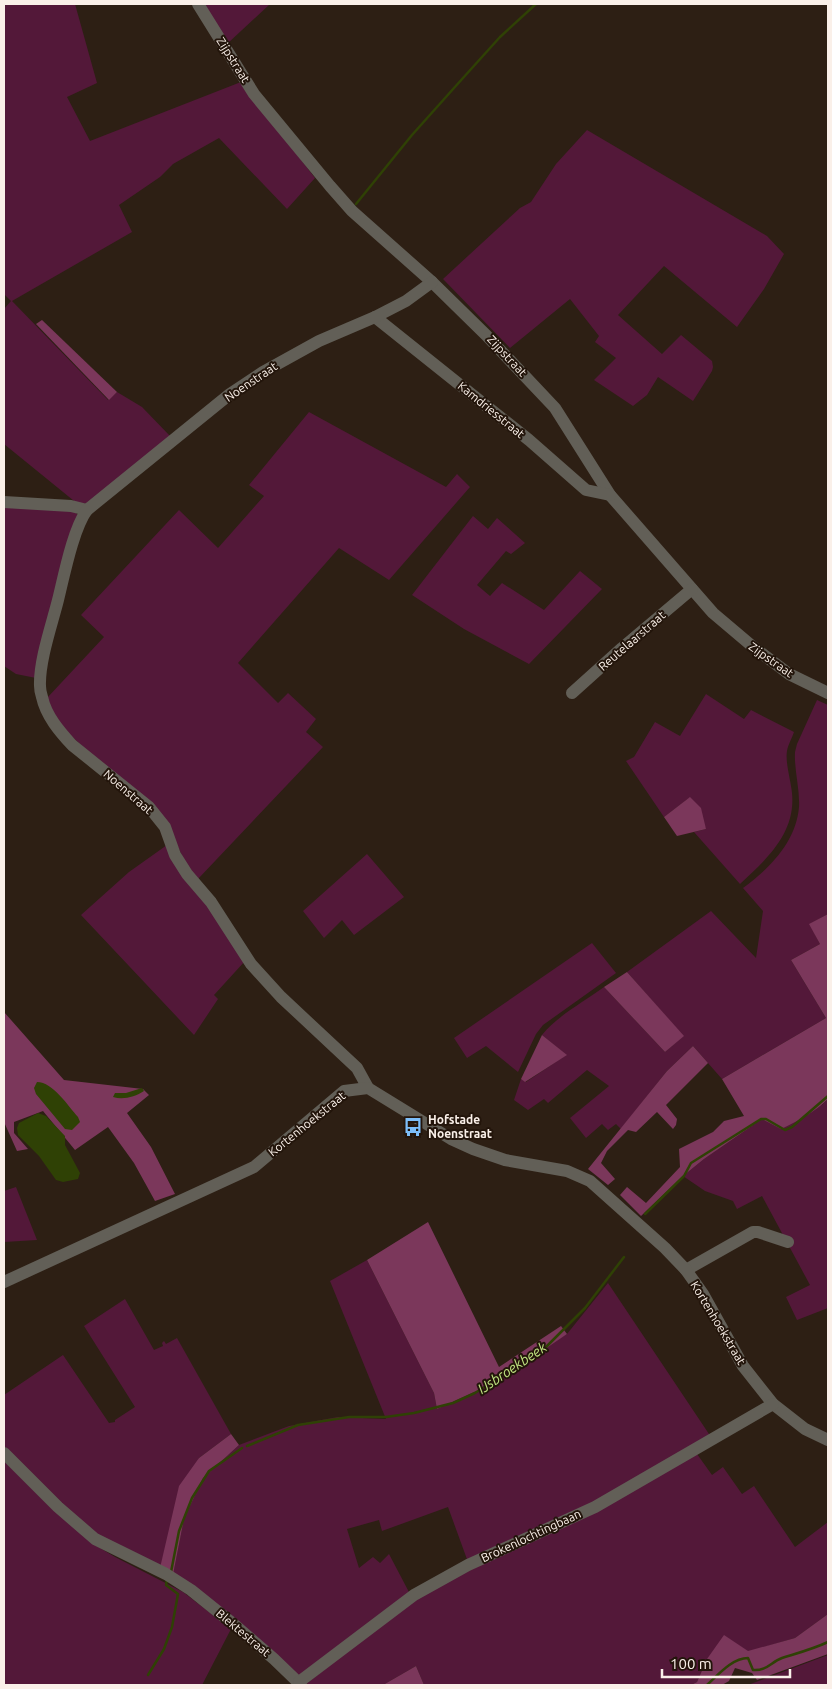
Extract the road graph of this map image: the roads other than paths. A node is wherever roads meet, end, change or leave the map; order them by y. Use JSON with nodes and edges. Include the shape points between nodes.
{"nodes":[{"id":1,"x":198,"y":4,"type":"edge"},
{"id":2,"x":432,"y":282,"type":"junction"},
{"id":3,"x":375,"y":317,"type":"junction"},
{"id":4,"x":610,"y":495,"type":"junction"},
{"id":5,"x":4,"y":502,"type":"edge"},
{"id":6,"x":87,"y":510,"type":"junction"},
{"id":7,"x":692,"y":589,"type":"junction"},
{"id":8,"x":572,"y":693,"type":"dead end"},
{"id":9,"x":828,"y":693,"type":"edge"},
{"id":10,"x":368,"y":1088,"type":"junction"},
{"id":11,"x":788,"y":1242,"type":"dead end"},
{"id":12,"x":686,"y":1270,"type":"junction"},
{"id":13,"x":4,"y":1282,"type":"edge"},
{"id":14,"x":773,"y":1404,"type":"junction"},
{"id":15,"x":828,"y":1440,"type":"edge"},
{"id":16,"x":4,"y":1453,"type":"edge"},
{"id":17,"x":300,"y":1684,"type":"edge"}],
"edges":[{"from":1,"to":2,"type":"street","name":"Zijpstraat","via":[[254,94],[330,186],[352,211]]},
{"from":2,"to":3,"type":"street","name":"Noenstraat","via":[[406,302]]},
{"from":2,"to":4,"type":"street","name":"Zijpstraat","via":[[555,408]]},
{"from":3,"to":4,"type":"street","name":"Kamdriesstraat","via":[[529,440],[586,490]]},
{"from":3,"to":6,"type":"street","name":"Noenstraat","via":[[320,341],[230,394]]},
{"from":4,"to":7,"type":"street","name":"Zijpstraat"},
{"from":5,"to":6,"type":"street"},
{"from":6,"to":10,"type":"street","name":"Noenstraat","via":[[69,558],[42,665],[42,700],[54,723],[72,745],[149,807],[160,820],[187,874],[211,902],[251,964],[281,997],[357,1068]]},
{"from":7,"to":8,"type":"street","name":"Reutelaarstraat"},
{"from":7,"to":9,"type":"street","name":"Zijpstraat","via":[[713,613],[752,646],[789,674]]},
{"from":10,"to":12,"type":"street","name":"Kortenhoekstraat","via":[[473,1149],[505,1160],[567,1171],[590,1181]]},
{"from":10,"to":13,"type":"street","name":"Kortenhoekstraat","via":[[344,1091],[254,1167]]},
{"from":11,"to":12,"type":"street","via":[[753,1232]]},
{"from":12,"to":14,"type":"street","name":"Kortenhoekstraat","via":[[743,1366]]},
{"from":14,"to":15,"type":"street","name":"Kortenhoekstraat","via":[[805,1429]]},
{"from":14,"to":17,"type":"street","name":"Brokenlochtingbaan","via":[[595,1507],[468,1565],[414,1595]]},
{"from":16,"to":17,"type":"street","name":"Blektestraat","via":[[95,1539],[182,1584],[237,1626]]}]}
